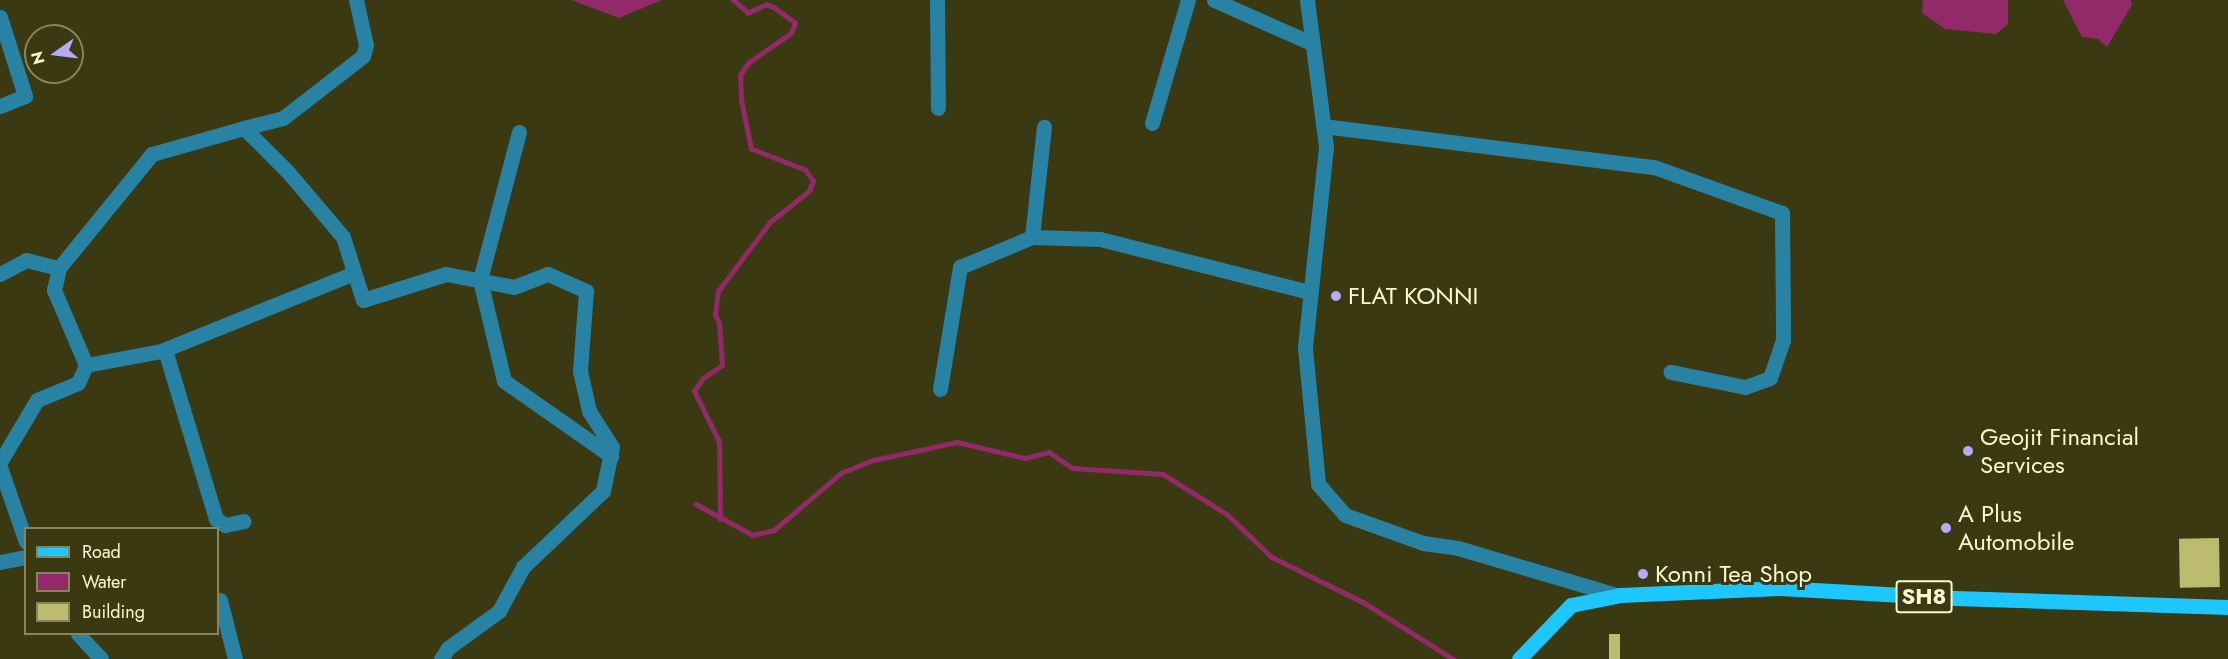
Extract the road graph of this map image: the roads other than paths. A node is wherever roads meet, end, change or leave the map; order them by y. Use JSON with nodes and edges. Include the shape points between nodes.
{"nodes":[{"id":1,"x":356,"y":0,"type":"edge"},
{"id":2,"x":937,"y":0,"type":"edge"},
{"id":3,"x":1188,"y":0,"type":"edge"},
{"id":4,"x":1214,"y":0,"type":"edge"},
{"id":5,"x":1306,"y":0,"type":"edge"},
{"id":6,"x":0,"y":17,"type":"edge"},
{"id":7,"x":1311,"y":43,"type":"junction"},
{"id":8,"x":0,"y":106,"type":"edge"},
{"id":9,"x":938,"y":108,"type":"dead end"},
{"id":10,"x":1152,"y":123,"type":"dead end"},
{"id":11,"x":1323,"y":126,"type":"junction"},
{"id":12,"x":1044,"y":127,"type":"dead end"},
{"id":13,"x":244,"y":128,"type":"junction"},
{"id":14,"x":519,"y":132,"type":"dead end"},
{"id":15,"x":1032,"y":237,"type":"junction"},
{"id":16,"x":59,"y":268,"type":"junction"},
{"id":17,"x":354,"y":273,"type":"junction"},
{"id":18,"x":0,"y":274,"type":"edge"},
{"id":19,"x":480,"y":280,"type":"junction"},
{"id":20,"x":1310,"y":292,"type":"junction"},
{"id":21,"x":165,"y":350,"type":"junction"},
{"id":22,"x":86,"y":365,"type":"junction"},
{"id":23,"x":1671,"y":372,"type":"dead end"},
{"id":24,"x":940,"y":389,"type":"dead end"},
{"id":25,"x":610,"y":456,"type":"junction"},
{"id":26,"x":0,"y":462,"type":"edge"},
{"id":27,"x":0,"y":467,"type":"edge"},
{"id":28,"x":244,"y":521,"type":"dead end"},
{"id":29,"x":24,"y":536,"type":"edge"},
{"id":30,"x":24,"y":557,"type":"edge"},
{"id":31,"x":0,"y":562,"type":"edge"},
{"id":32,"x":1620,"y":595,"type":"junction"},
{"id":33,"x":220,"y":600,"type":"dead end"},
{"id":34,"x":2228,"y":607,"type":"edge"},
{"id":35,"x":80,"y":635,"type":"edge"},
{"id":36,"x":101,"y":659,"type":"edge"},
{"id":37,"x":236,"y":659,"type":"edge"},
{"id":38,"x":441,"y":659,"type":"edge"},
{"id":39,"x":1519,"y":659,"type":"edge"}],
"edges":[{"from":1,"to":13,"type":"street","via":[[366,45],[363,56],[283,118]]},
{"from":2,"to":9,"type":"street"},
{"from":3,"to":10,"type":"street"},
{"from":4,"to":7,"type":"street"},
{"from":5,"to":7,"type":"street"},
{"from":6,"to":8,"type":"street","via":[[25,96]]},
{"from":7,"to":11,"type":"street"},
{"from":11,"to":20,"type":"street","via":[[1326,147]]},
{"from":11,"to":23,"type":"street","via":[[1654,167],[1782,213],[1784,340],[1770,378],[1745,387]]},
{"from":12,"to":15,"type":"street"},
{"from":13,"to":16,"type":"street","via":[[152,154]]},
{"from":13,"to":17,"type":"street","via":[[343,237]]},
{"from":14,"to":19,"type":"street"},
{"from":15,"to":20,"type":"street","via":[[1100,239]]},
{"from":15,"to":24,"type":"street","via":[[960,267]]},
{"from":16,"to":18,"type":"street","via":[[26,260]]},
{"from":16,"to":22,"type":"street","via":[[54,290]]},
{"from":17,"to":19,"type":"street","via":[[363,300],[446,274]]},
{"from":17,"to":21,"type":"street"},
{"from":19,"to":25,"type":"street","via":[[504,381]]},
{"from":19,"to":25,"type":"street","via":[[514,287],[548,274],[586,291],[580,371],[589,411],[612,447]]},
{"from":20,"to":32,"type":"street","via":[[1305,348],[1318,484],[1345,515],[1423,543],[1458,548],[1603,594]]},
{"from":21,"to":22,"type":"street"},
{"from":21,"to":28,"type":"street","via":[[216,519],[225,525]]},
{"from":22,"to":26,"type":"street","via":[[78,383],[37,400]]},
{"from":25,"to":38,"type":"street","via":[[603,491],[523,567],[499,611],[448,648]]},
{"from":27,"to":29,"type":"street"},
{"from":30,"to":31,"type":"street"},
{"from":32,"to":34,"type":"main road","number":"SH8","via":[[1780,588]]},
{"from":32,"to":39,"type":"main road","number":"SH8","via":[[1571,605]]},
{"from":33,"to":37,"type":"street"},
{"from":35,"to":36,"type":"street"}]}
